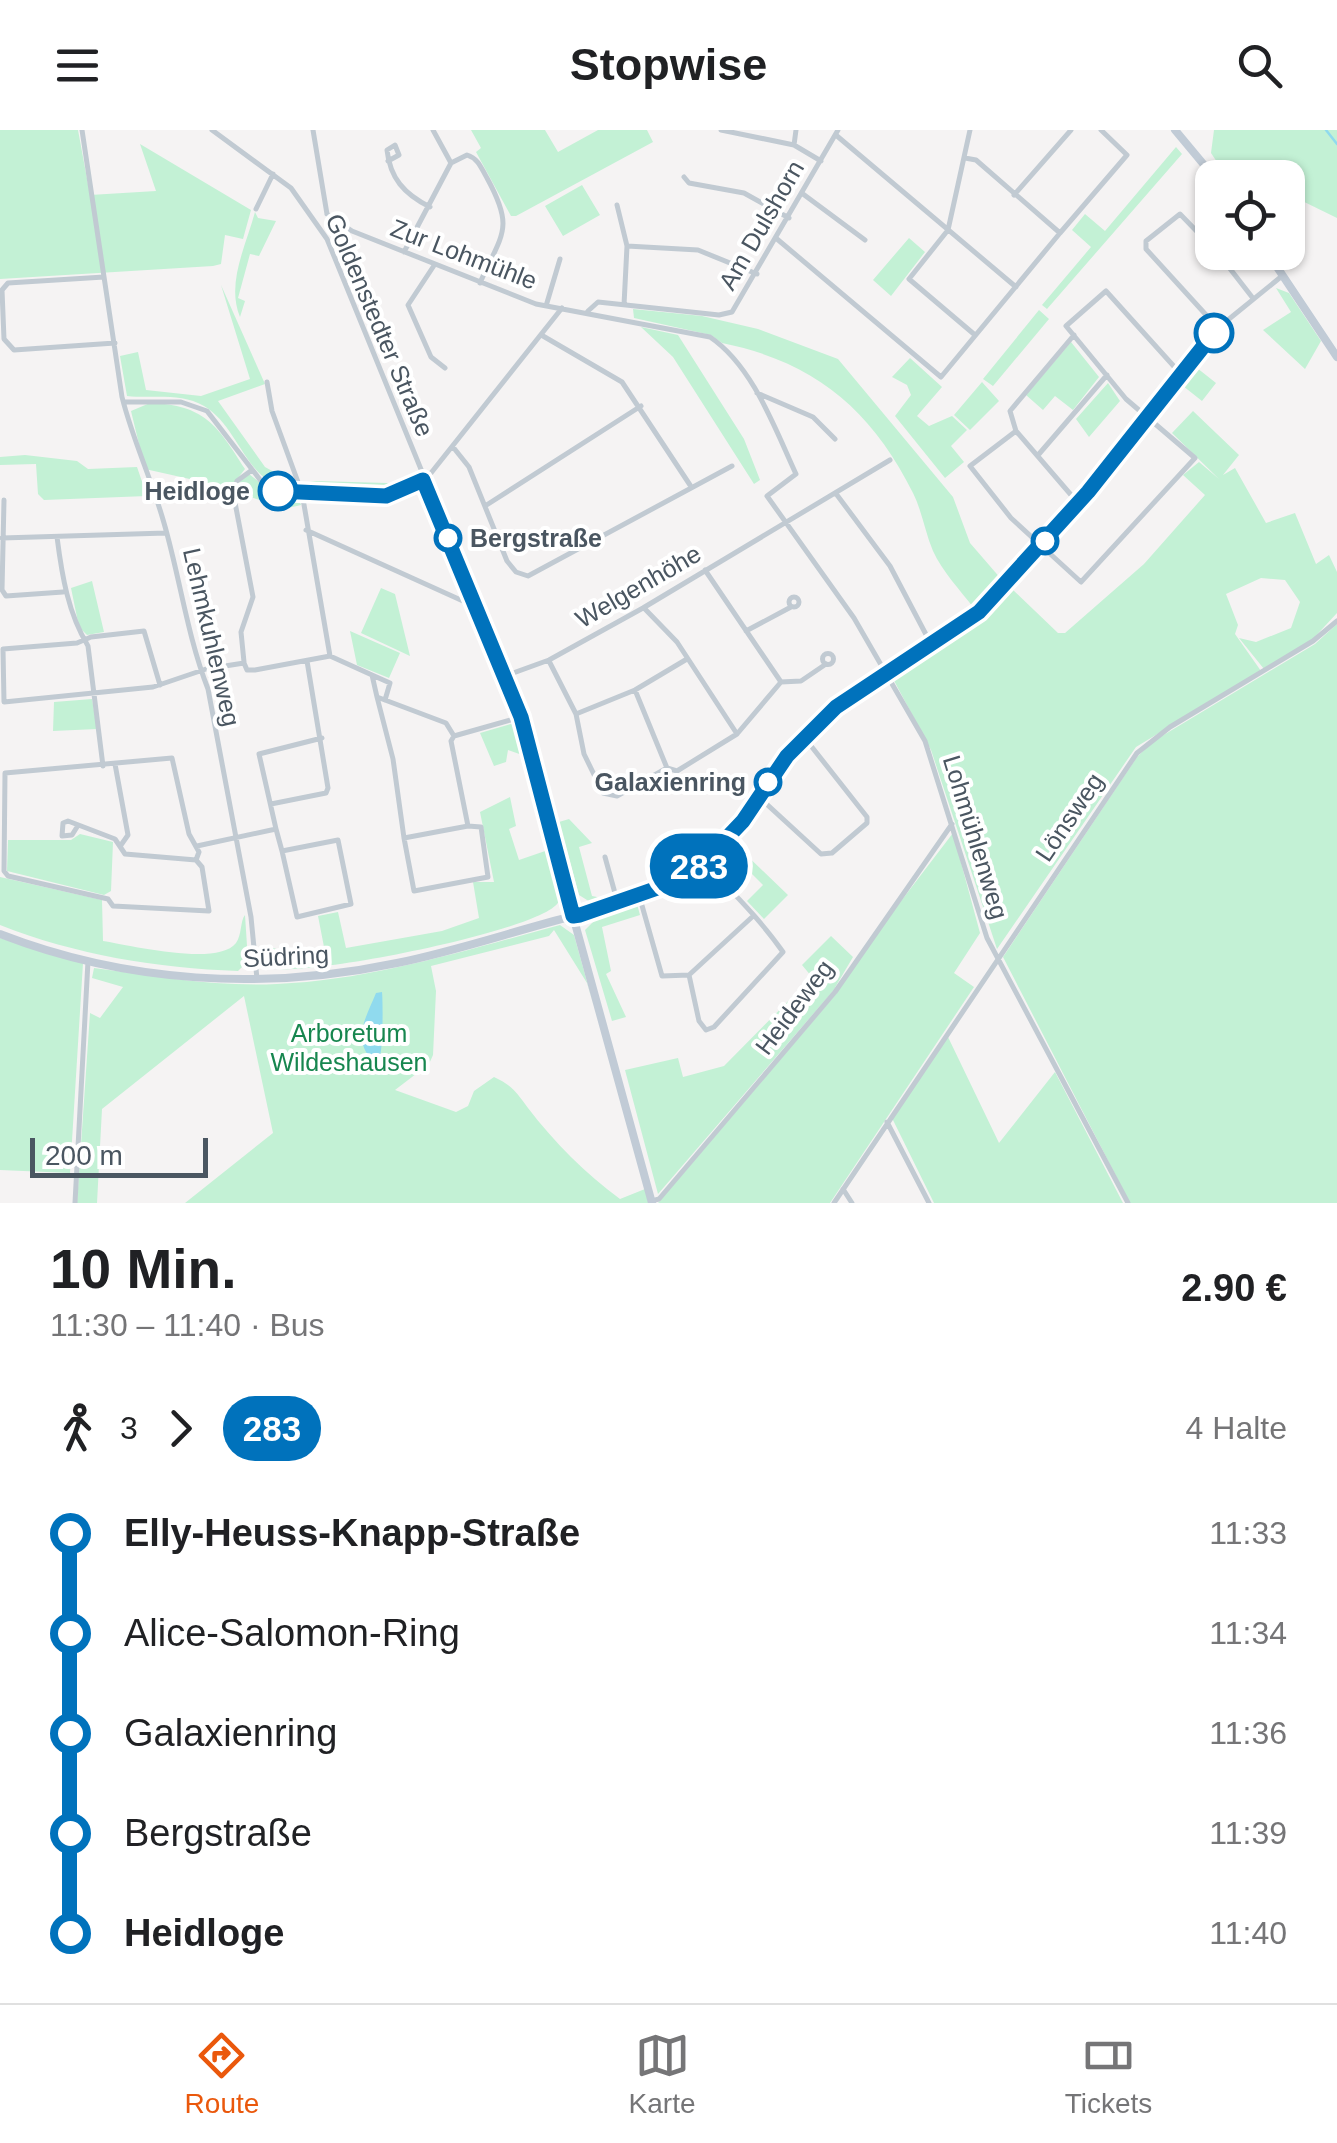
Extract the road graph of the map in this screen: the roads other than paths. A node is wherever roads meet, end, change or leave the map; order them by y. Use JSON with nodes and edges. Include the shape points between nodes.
{"nodes":[{"id":1,"x":82,"y":130,"type":"edge"},
{"id":2,"x":212,"y":130,"type":"edge"},
{"id":3,"x":312,"y":130,"type":"edge"},
{"id":4,"x":433,"y":130,"type":"edge"},
{"id":5,"x":721,"y":130,"type":"edge"},
{"id":6,"x":796,"y":130,"type":"edge"},
{"id":7,"x":970,"y":130,"type":"edge"},
{"id":8,"x":1071,"y":130,"type":"edge"},
{"id":9,"x":1101,"y":130,"type":"edge"},
{"id":10,"x":1175,"y":130,"type":"edge"},
{"id":11,"x":734,"y":131,"type":"edge"},
{"id":12,"x":837,"y":133,"type":"edge"},
{"id":13,"x":794,"y":144,"type":"junction"},
{"id":14,"x":965,"y":158,"type":"junction"},
{"id":15,"x":1200,"y":160,"type":"edge"},
{"id":16,"x":388,"y":161,"type":"dead end"},
{"id":17,"x":822,"y":161,"type":"junction"},
{"id":18,"x":451,"y":164,"type":"junction"},
{"id":19,"x":273,"y":174,"type":"junction"},
{"id":20,"x":684,"y":177,"type":"dead end"},
{"id":21,"x":803,"y":194,"type":"junction"},
{"id":22,"x":1014,"y":195,"type":"junction"},
{"id":23,"x":616,"y":205,"type":"dead end"},
{"id":24,"x":430,"y":207,"type":"junction"},
{"id":25,"x":256,"y":209,"type":"dead end"},
{"id":26,"x":328,"y":214,"type":"junction"},
{"id":27,"x":790,"y":218,"type":"junction"},
{"id":28,"x":316,"y":220,"type":"junction"},
{"id":29,"x":1195,"y":229,"type":"edge"},
{"id":30,"x":948,"y":230,"type":"junction"},
{"id":31,"x":1060,"y":233,"type":"junction"},
{"id":32,"x":777,"y":239,"type":"junction"},
{"id":33,"x":865,"y":240,"type":"dead end"},
{"id":34,"x":627,"y":246,"type":"junction"},
{"id":35,"x":404,"y":252,"type":"junction"},
{"id":36,"x":560,"y":259,"type":"dead end"},
{"id":37,"x":434,"y":264,"type":"junction"},
{"id":38,"x":1230,"y":270,"type":"edge"},
{"id":39,"x":1278,"y":270,"type":"edge"},
{"id":40,"x":758,"y":274,"type":"junction"},
{"id":41,"x":1282,"y":276,"type":"junction"},
{"id":42,"x":105,"y":278,"type":"junction"},
{"id":43,"x":480,"y":283,"type":"junction"},
{"id":44,"x":1016,"y":287,"type":"junction"},
{"id":45,"x":1252,"y":298,"type":"junction"},
{"id":46,"x":546,"y":306,"type":"junction"},
{"id":47,"x":624,"y":306,"type":"junction"},
{"id":48,"x":562,"y":308,"type":"junction"},
{"id":49,"x":587,"y":312,"type":"junction"},
{"id":50,"x":1218,"y":328,"type":"junction"},
{"id":51,"x":1074,"y":334,"type":"junction"},
{"id":52,"x":543,"y":336,"type":"junction"},
{"id":53,"x":976,"y":336,"type":"junction"},
{"id":54,"x":115,"y":343,"type":"junction"},
{"id":55,"x":1337,"y":357,"type":"edge"},
{"id":56,"x":445,"y":368,"type":"dead end"},
{"id":57,"x":1179,"y":372,"type":"junction"},
{"id":58,"x":1107,"y":375,"type":"junction"},
{"id":59,"x":267,"y":382,"type":"dead end"},
{"id":60,"x":756,"y":392,"type":"junction"},
{"id":61,"x":124,"y":402,"type":"junction"},
{"id":62,"x":642,"y":406,"type":"junction"},
{"id":63,"x":1145,"y":417,"type":"junction"},
{"id":64,"x":1016,"y":431,"type":"junction"},
{"id":65,"x":835,"y":438,"type":"dead end"},
{"id":66,"x":453,"y":447,"type":"junction"},
{"id":67,"x":1038,"y":454,"type":"junction"},
{"id":68,"x":890,"y":460,"type":"dead end"},
{"id":69,"x":732,"y":466,"type":"dead end"},
{"id":70,"x":252,"y":470,"type":"junction"},
{"id":71,"x":423,"y":480,"type":"junction"},
{"id":72,"x":690,"y":485,"type":"junction"},
{"id":73,"x":302,"y":493,"type":"junction"},
{"id":74,"x":837,"y":495,"type":"junction"},
{"id":75,"x":4,"y":500,"type":"dead end"},
{"id":76,"x":1078,"y":502,"type":"junction"},
{"id":77,"x":484,"y":506,"type":"junction"},
{"id":78,"x":787,"y":523,"type":"junction"},
{"id":79,"x":306,"y":530,"type":"junction"},
{"id":80,"x":166,"y":534,"type":"junction"},
{"id":81,"x":57,"y":537,"type":"junction"},
{"id":82,"x":2,"y":538,"type":"edge"},
{"id":83,"x":1040,"y":546,"type":"junction"},
{"id":84,"x":705,"y":570,"type":"junction"},
{"id":85,"x":64,"y":592,"type":"junction"},
{"id":86,"x":472,"y":597,"type":"junction"},
{"id":87,"x":791,"y":606,"type":"dead end"},
{"id":88,"x":643,"y":608,"type":"junction"},
{"id":89,"x":1337,"y":620,"type":"edge"},
{"id":90,"x":746,"y":631,"type":"junction"},
{"id":91,"x":85,"y":640,"type":"junction"},
{"id":92,"x":932,"y":646,"type":"junction"},
{"id":93,"x":330,"y":656,"type":"junction"},
{"id":94,"x":687,"y":659,"type":"junction"},
{"id":95,"x":549,"y":660,"type":"junction"},
{"id":96,"x":307,"y":661,"type":"junction"},
{"id":97,"x":244,"y":663,"type":"junction"},
{"id":98,"x":826,"y":664,"type":"dead end"},
{"id":99,"x":201,"y":671,"type":"junction"},
{"id":100,"x":885,"y":674,"type":"junction"},
{"id":101,"x":372,"y":675,"type":"junction"},
{"id":102,"x":505,"y":676,"type":"junction"},
{"id":103,"x":781,"y":682,"type":"junction"},
{"id":104,"x":160,"y":685,"type":"junction"},
{"id":105,"x":635,"y":690,"type":"junction"},
{"id":106,"x":96,"y":694,"type":"junction"},
{"id":107,"x":377,"y":697,"type":"junction"},
{"id":108,"x":384,"y":700,"type":"junction"},
{"id":109,"x":576,"y":714,"type":"junction"},
{"id":110,"x":521,"y":717,"type":"junction"},
{"id":111,"x":738,"y":734,"type":"junction"},
{"id":112,"x":454,"y":736,"type":"junction"},
{"id":113,"x":804,"y":737,"type":"junction"},
{"id":114,"x":322,"y":738,"type":"junction"},
{"id":115,"x":114,"y":764,"type":"junction"},
{"id":116,"x":103,"y":766,"type":"junction"},
{"id":117,"x":667,"y":768,"type":"junction"},
{"id":118,"x":760,"y":798,"type":"junction"},
{"id":119,"x":271,"y":804,"type":"junction"},
{"id":120,"x":952,"y":824,"type":"junction"},
{"id":121,"x":468,"y":826,"type":"junction"},
{"id":122,"x":77,"y":827,"type":"dead end"},
{"id":123,"x":276,"y":829,"type":"junction"},
{"id":124,"x":686,"y":835,"type":"dead end"},
{"id":125,"x":234,"y":837,"type":"junction"},
{"id":126,"x":404,"y":838,"type":"junction"},
{"id":127,"x":122,"y":845,"type":"junction"},
{"id":128,"x":197,"y":846,"type":"junction"},
{"id":129,"x":282,"y":851,"type":"junction"},
{"id":130,"x":605,"y":857,"type":"dead end"},
{"id":131,"x":649,"y":858,"type":"dead end"},
{"id":132,"x":196,"y":860,"type":"junction"},
{"id":133,"x":705,"y":861,"type":"junction"},
{"id":134,"x":658,"y":889,"type":"junction"},
{"id":135,"x":639,"y":895,"type":"junction"},
{"id":136,"x":618,"y":904,"type":"junction"},
{"id":137,"x":573,"y":916,"type":"junction"},
{"id":138,"x":751,"y":918,"type":"junction"},
{"id":139,"x":0,"y":934,"type":"edge"},
{"id":140,"x":998,"y":957,"type":"junction"},
{"id":141,"x":88,"y":961,"type":"junction"},
{"id":142,"x":689,"y":975,"type":"junction"},
{"id":143,"x":257,"y":979,"type":"junction"},
{"id":144,"x":886,"y":1122,"type":"junction"},
{"id":145,"x":843,"y":1189,"type":"junction"},
{"id":146,"x":652,"y":1202,"type":"edge"},
{"id":147,"x":75,"y":1203,"type":"edge"},
{"id":148,"x":834,"y":1203,"type":"edge"},
{"id":149,"x":852,"y":1203,"type":"edge"},
{"id":150,"x":928,"y":1203,"type":"edge"},
{"id":151,"x":1128,"y":1203,"type":"edge"}],
"edges":[{"from":1,"to":42,"type":"street","name":"Lehmkuhlenweg"},
{"from":2,"to":19,"type":"street","name":"Goldenstedter Straße"},
{"from":3,"to":26,"type":"street"},
{"from":4,"to":18,"type":"street"},
{"from":5,"to":11,"type":"street"},
{"from":6,"to":13,"type":"street"},
{"from":7,"to":14,"type":"street"},
{"from":8,"to":22,"type":"street"},
{"from":9,"to":31,"type":"street","via":[[1127,155]]},
{"from":10,"to":15,"type":"main road"},
{"from":11,"to":13,"type":"street"},
{"from":12,"to":17,"type":"street","name":"Am Dulshorn"},
{"from":12,"to":30,"type":"street"},
{"from":13,"to":17,"type":"street"},
{"from":14,"to":22,"type":"street","via":[[976,160]]},
{"from":14,"to":30,"type":"street"},
{"from":16,"to":24,"type":"street","via":[[407,194]]},
{"from":17,"to":21,"type":"street","name":"Am Dulshorn"},
{"from":18,"to":24,"type":"street"},
{"from":18,"to":43,"type":"street","via":[[472,156],[504,209]]},
{"from":19,"to":25,"type":"street"},
{"from":19,"to":28,"type":"street","name":"Goldenstedter Straße"},
{"from":20,"to":27,"type":"street","via":[[744,193]]},
{"from":21,"to":27,"type":"street","name":"Am Dulshorn"},
{"from":21,"to":33,"type":"street"},
{"from":22,"to":31,"type":"street"},
{"from":23,"to":34,"type":"street"},
{"from":24,"to":35,"type":"street"},
{"from":26,"to":28,"type":"street"},
{"from":26,"to":35,"type":"street","name":"Zur Lohmühle"},
{"from":27,"to":32,"type":"street","name":"Am Dulshorn"},
{"from":28,"to":71,"type":"street","name":"Goldenstedter Straße"},
{"from":29,"to":50,"type":"street","via":[[1180,214],[1146,241],[1146,249]]},
{"from":30,"to":44,"type":"street"},
{"from":30,"to":53,"type":"street","via":[[910,279]]},
{"from":31,"to":44,"type":"street"},
{"from":32,"to":40,"type":"street","name":"Am Dulshorn"},
{"from":32,"to":53,"type":"street","via":[[941,376]]},
{"from":34,"to":40,"type":"street","via":[[698,250]]},
{"from":34,"to":47,"type":"street"},
{"from":35,"to":37,"type":"street","name":"Zur Lohmühle"},
{"from":36,"to":46,"type":"street"},
{"from":37,"to":43,"type":"street","name":"Zur Lohmühle"},
{"from":37,"to":56,"type":"street","via":[[408,305],[431,356]]},
{"from":38,"to":45,"type":"street"},
{"from":39,"to":41,"type":"main road"},
{"from":40,"to":47,"type":"street","name":"Am Dulshorn","via":[[728,314]]},
{"from":41,"to":45,"type":"street"},
{"from":41,"to":55,"type":"main road"},
{"from":42,"to":54,"type":"street","name":"Lehmkuhlenweg"},
{"from":42,"to":54,"type":"street","via":[[8,283],[2,290],[4,339],[14,350]]},
{"from":43,"to":46,"type":"street","name":"Zur Lohmühle"},
{"from":44,"to":53,"type":"street"},
{"from":45,"to":50,"type":"street"},
{"from":46,"to":48,"type":"street","name":"Zur Lohmühle"},
{"from":47,"to":49,"type":"street","name":"Am Dulshorn","via":[[598,302]]},
{"from":48,"to":49,"type":"street","name":"Zur Lohmühle"},
{"from":48,"to":52,"type":"street"},
{"from":49,"to":60,"type":"street","name":"Zur Lohmühle","via":[[710,337]]},
{"from":50,"to":57,"type":"street"},
{"from":51,"to":57,"type":"street","via":[[1066,326],[1106,291]]},
{"from":51,"to":58,"type":"street"},
{"from":51,"to":64,"type":"street","via":[[1010,412]]},
{"from":52,"to":62,"type":"street","via":[[610,373]]},
{"from":52,"to":66,"type":"street"},
{"from":54,"to":61,"type":"street","name":"Lehmkuhlenweg"},
{"from":57,"to":63,"type":"street"},
{"from":58,"to":63,"type":"street"},
{"from":58,"to":67,"type":"street"},
{"from":59,"to":73,"type":"street"},
{"from":60,"to":65,"type":"street","via":[[814,417]]},
{"from":60,"to":78,"type":"street","name":"Lohmühlenweg","via":[[796,474],[767,496]]},
{"from":61,"to":70,"type":"street","via":[[180,402],[207,411]]},
{"from":61,"to":80,"type":"street","name":"Lehmkuhlenweg"},
{"from":62,"to":72,"type":"street"},
{"from":62,"to":77,"type":"street"},
{"from":63,"to":76,"type":"street"},
{"from":63,"to":83,"type":"street","via":[[1195,458],[1081,582]]},
{"from":64,"to":67,"type":"street"},
{"from":64,"to":83,"type":"street","via":[[970,466]]},
{"from":66,"to":71,"type":"street"},
{"from":66,"to":77,"type":"street","via":[[469,466]]},
{"from":67,"to":76,"type":"street"},
{"from":68,"to":74,"type":"street","name":"Welgenhöhe"},
{"from":69,"to":72,"type":"street"},
{"from":70,"to":73,"type":"street","via":[[270,488]]},
{"from":70,"to":97,"type":"street","via":[[233,492],[253,597],[240,632]]},
{"from":71,"to":73,"type":"street","via":[[386,496]]},
{"from":71,"to":86,"type":"street","name":"Goldenstedter Straße"},
{"from":72,"to":77,"type":"street","via":[[528,576],[507,560]]},
{"from":73,"to":79,"type":"street"},
{"from":74,"to":78,"type":"street","name":"Welgenhöhe","via":[[826,494]]},
{"from":74,"to":92,"type":"street","via":[[890,566]]},
{"from":75,"to":82,"type":"street"},
{"from":76,"to":83,"type":"street"},
{"from":78,"to":84,"type":"street","name":"Welgenhöhe"},
{"from":78,"to":100,"type":"street","name":"Lohmühlenweg"},
{"from":79,"to":86,"type":"street","via":[[463,601]]},
{"from":79,"to":93,"type":"street"},
{"from":80,"to":81,"type":"street"},
{"from":80,"to":99,"type":"street","name":"Lehmkuhlenweg"},
{"from":81,"to":82,"type":"street"},
{"from":81,"to":85,"type":"street"},
{"from":82,"to":85,"type":"street","via":[[6,596]]},
{"from":83,"to":92,"type":"street","via":[[979,612]]},
{"from":84,"to":88,"type":"street","name":"Welgenhöhe"},
{"from":84,"to":90,"type":"street"},
{"from":85,"to":91,"type":"street","via":[[74,602]]},
{"from":86,"to":102,"type":"street","name":"Goldenstedter Straße"},
{"from":87,"to":90,"type":"street"},
{"from":88,"to":94,"type":"street","via":[[662,622]]},
{"from":88,"to":95,"type":"street","name":"Welgenhöhe"},
{"from":89,"to":140,"type":"street","name":"Lönsweg","via":[[1313,642],[1142,747]]},
{"from":90,"to":103,"type":"street"},
{"from":91,"to":104,"type":"street","via":[[144,630]]},
{"from":91,"to":106,"type":"street"},
{"from":91,"to":106,"type":"street","via":[[6,646],[2,700]]},
{"from":92,"to":100,"type":"street"},
{"from":93,"to":96,"type":"street"},
{"from":93,"to":101,"type":"street"},
{"from":94,"to":105,"type":"street"},
{"from":94,"to":111,"type":"street"},
{"from":95,"to":102,"type":"street","name":"Welgenhöhe"},
{"from":95,"to":109,"type":"street"},
{"from":96,"to":97,"type":"street","via":[[255,670]]},
{"from":96,"to":114,"type":"street"},
{"from":97,"to":99,"type":"street"},
{"from":98,"to":103,"type":"street","via":[[801,681]]},
{"from":99,"to":104,"type":"street"},
{"from":99,"to":125,"type":"street","name":"Lehmkuhlenweg"},
{"from":100,"to":113,"type":"street"},
{"from":100,"to":120,"type":"street","name":"Lohmühlenweg","via":[[925,741]]},
{"from":101,"to":107,"type":"street"},
{"from":101,"to":108,"type":"street","via":[[390,683]]},
{"from":102,"to":110,"type":"street","name":"Goldenstedter Straße"},
{"from":103,"to":111,"type":"street"},
{"from":104,"to":106,"type":"street"},
{"from":105,"to":109,"type":"street"},
{"from":105,"to":117,"type":"street"},
{"from":106,"to":116,"type":"street"},
{"from":107,"to":108,"type":"street"},
{"from":107,"to":126,"type":"street"},
{"from":108,"to":112,"type":"street","via":[[446,723]]},
{"from":109,"to":117,"type":"street","via":[[590,770],[608,797]]},
{"from":110,"to":112,"type":"street"},
{"from":110,"to":137,"type":"street","name":"Goldenstedter Straße"},
{"from":111,"to":117,"type":"street","via":[[677,771]]},
{"from":112,"to":121,"type":"street"},
{"from":113,"to":118,"type":"street"},
{"from":113,"to":118,"type":"street","via":[[867,823],[822,854]]},
{"from":114,"to":119,"type":"street","via":[[326,792]]},
{"from":114,"to":119,"type":"street","via":[[261,750]]},
{"from":115,"to":116,"type":"street"},
{"from":115,"to":127,"type":"street","via":[[128,835]]},
{"from":115,"to":128,"type":"street","via":[[172,758]]},
{"from":116,"to":132,"type":"street","via":[[4,774],[8,876],[108,899],[113,906],[208,911]]},
{"from":118,"to":133,"type":"street"},
{"from":119,"to":123,"type":"street"},
{"from":120,"to":140,"type":"street","name":"Lohmühlenweg"},
{"from":120,"to":146,"type":"street","name":"Heideweg","via":[[791,1047]]},
{"from":121,"to":126,"type":"street"},
{"from":121,"to":126,"type":"street","via":[[481,827],[488,877],[414,891]]},
{"from":122,"to":127,"type":"street"},
{"from":123,"to":125,"type":"street"},
{"from":123,"to":129,"type":"street"},
{"from":124,"to":133,"type":"street"},
{"from":125,"to":128,"type":"street"},
{"from":125,"to":143,"type":"street","name":"Lehmkuhlenweg"},
{"from":127,"to":132,"type":"street","via":[[124,854],[137,858]]},
{"from":128,"to":132,"type":"street"},
{"from":129,"to":129,"type":"street","via":[[340,842],[352,904],[297,917]]},
{"from":130,"to":136,"type":"street"},
{"from":131,"to":134,"type":"street"},
{"from":133,"to":134,"type":"street"},
{"from":133,"to":138,"type":"street","via":[[749,907]]},
{"from":134,"to":135,"type":"street"},
{"from":135,"to":136,"type":"street"},
{"from":135,"to":142,"type":"street","via":[[662,976]]},
{"from":136,"to":137,"type":"street"},
{"from":137,"to":143,"type":"main road","name":"Südring","via":[[399,963]]},
{"from":137,"to":146,"type":"main road","name":"Goldenstedter Straße"},
{"from":138,"to":142,"type":"street"},
{"from":138,"to":142,"type":"street","via":[[782,956],[706,1030]]},
{"from":139,"to":141,"type":"main road","name":"Südring"},
{"from":140,"to":144,"type":"street","name":"Lönsweg"},
{"from":140,"to":151,"type":"street","name":"Lohmühlenweg"},
{"from":141,"to":143,"type":"main road","name":"Südring","via":[[174,976]]},
{"from":141,"to":147,"type":"street"},
{"from":144,"to":145,"type":"street","name":"Lönsweg"},
{"from":144,"to":150,"type":"street"},
{"from":145,"to":148,"type":"street","name":"Lönsweg"},
{"from":145,"to":149,"type":"street"}]}
